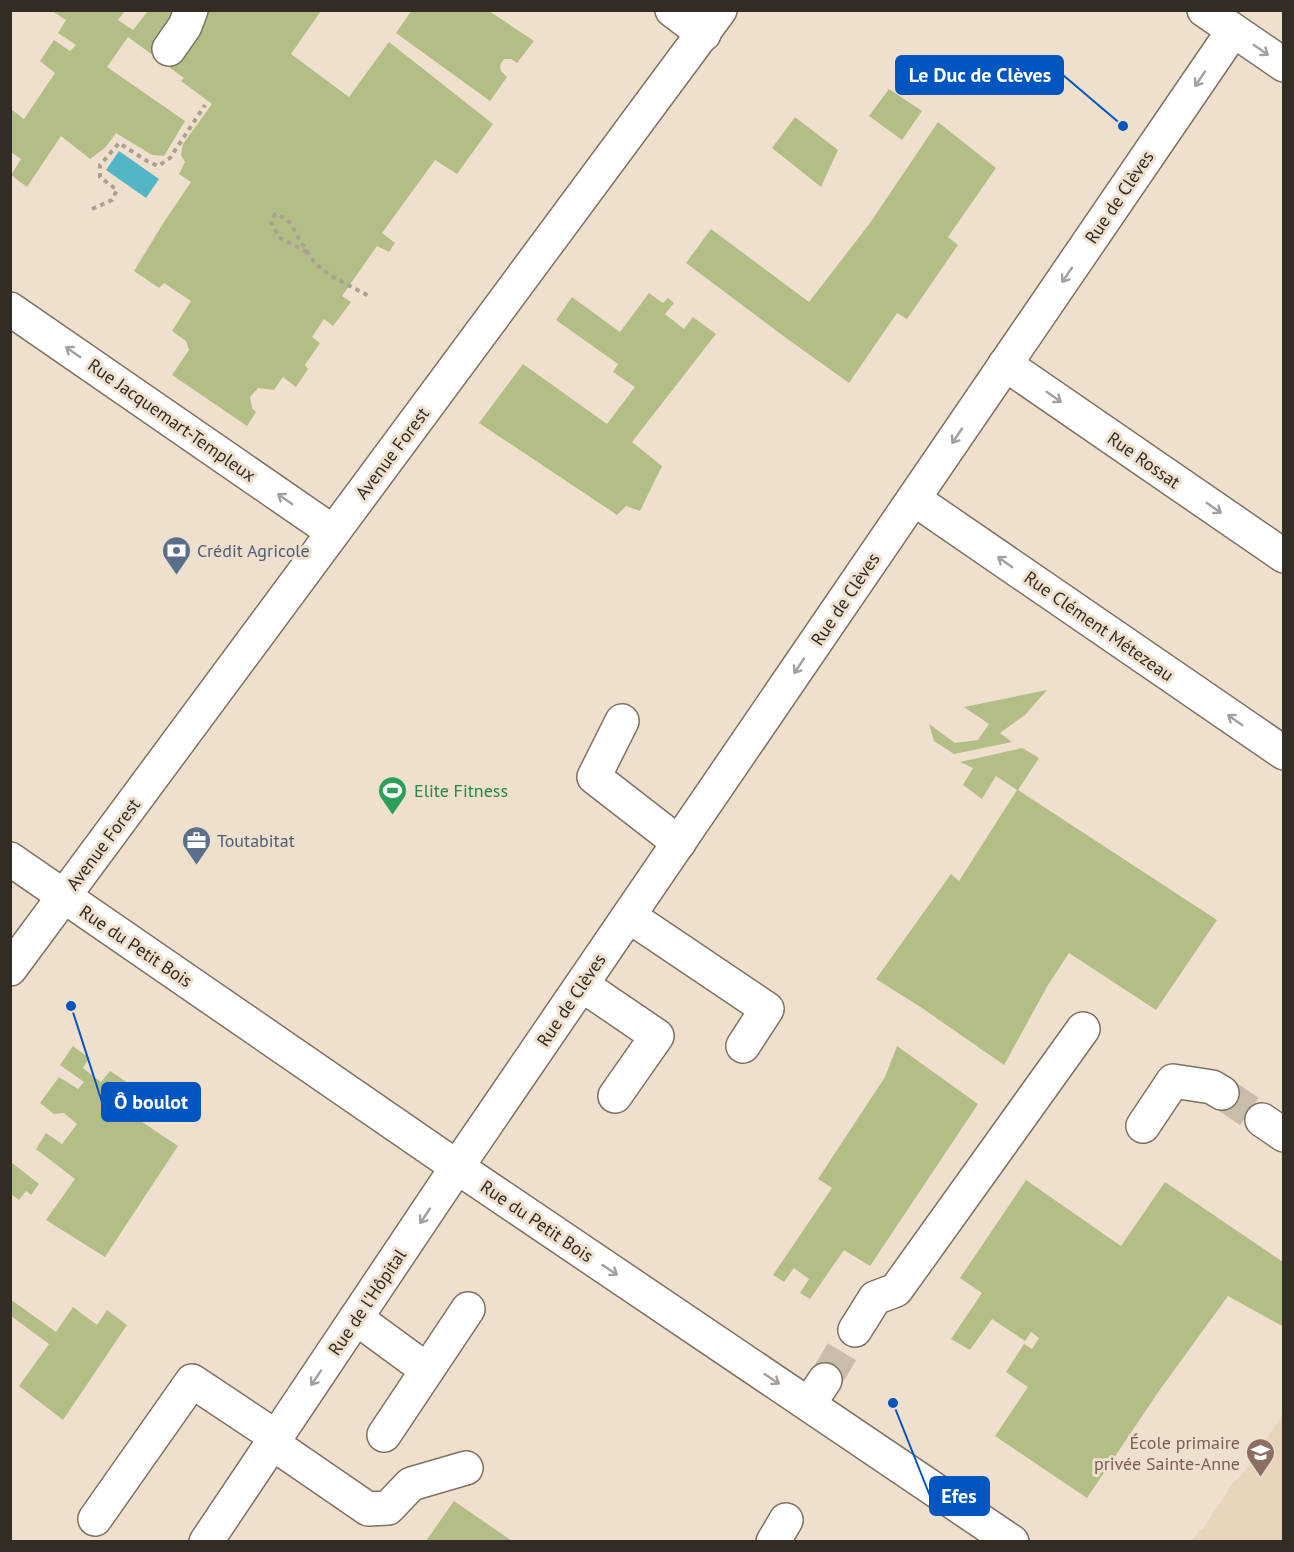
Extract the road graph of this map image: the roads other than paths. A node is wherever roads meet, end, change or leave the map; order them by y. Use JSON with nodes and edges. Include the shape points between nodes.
{"nodes":[{"id":1,"x":191,"y":10,"type":"edge"},
{"id":2,"x":672,"y":10,"type":"edge"},
{"id":3,"x":1204,"y":10,"type":"edge"},
{"id":4,"x":712,"y":22,"type":"edge"},
{"id":5,"x":1233,"y":30,"type":"junction"},
{"id":6,"x":169,"y":49,"type":"dead end"},
{"id":7,"x":1284,"y":65,"type":"edge"},
{"id":8,"x":10,"y":309,"type":"edge"},
{"id":9,"x":1005,"y":364,"type":"junction"},
{"id":10,"x":914,"y":499,"type":"junction"},
{"id":11,"x":333,"y":532,"type":"junction"},
{"id":12,"x":1284,"y":556,"type":"edge"},
{"id":13,"x":622,"y":721,"type":"dead end"},
{"id":14,"x":1284,"y":753,"type":"edge"},
{"id":15,"x":679,"y":843,"type":"junction"},
{"id":16,"x":10,"y":860,"type":"edge"},
{"id":17,"x":64,"y":896,"type":"junction"},
{"id":18,"x":629,"y":916,"type":"junction"},
{"id":19,"x":10,"y":969,"type":"edge"},
{"id":20,"x":582,"y":985,"type":"junction"},
{"id":21,"x":1083,"y":1029,"type":"dead end"},
{"id":22,"x":743,"y":1046,"type":"dead end"},
{"id":23,"x":1222,"y":1093,"type":"tunnel mouth"},
{"id":24,"x":615,"y":1096,"type":"dead end"},
{"id":25,"x":1143,"y":1126,"type":"dead end"},
{"id":26,"x":457,"y":1167,"type":"junction"},
{"id":27,"x":468,"y":1309,"type":"dead end"},
{"id":28,"x":356,"y":1318,"type":"junction"},
{"id":29,"x":855,"y":1330,"type":"tunnel mouth"},
{"id":30,"x":427,"y":1370,"type":"junction"},
{"id":31,"x":384,"y":1435,"type":"dead end"},
{"id":32,"x":274,"y":1440,"type":"junction"},
{"id":33,"x":466,"y":1468,"type":"dead end"},
{"id":34,"x":95,"y":1519,"type":"dead end"},
{"id":35,"x":206,"y":1542,"type":"edge"},
{"id":36,"x":1012,"y":1542,"type":"edge"}],
"edges":[{"from":1,"to":6,"type":"street"},
{"from":2,"to":4,"type":"street"},
{"from":3,"to":5,"type":"street"},
{"from":4,"to":11,"type":"street","name":"Avenue Forest"},
{"from":5,"to":7,"type":"street","one_way":true},
{"from":5,"to":9,"type":"street","name":"Rue de Clèves","one_way":true},
{"from":11,"to":8,"type":"street","name":"Rue Jacquemart-Templeux","one_way":true},
{"from":9,"to":10,"type":"street","name":"Rue de Clèves","one_way":true},
{"from":9,"to":12,"type":"street","name":"Rue Rossat","one_way":true},
{"from":14,"to":10,"type":"street","name":"Rue Clément Métezeau","one_way":true},
{"from":10,"to":15,"type":"street","name":"Rue de Clèves","one_way":true},
{"from":11,"to":17,"type":"street","name":"Avenue Forest"},
{"from":13,"to":15,"type":"street","via":[[594,777]]},
{"from":15,"to":18,"type":"street","name":"Rue de Clèves"},
{"from":16,"to":17,"type":"street","name":"Rue du Petit Bois"},
{"from":17,"to":19,"type":"street","name":"Avenue Forest"},
{"from":17,"to":26,"type":"street","name":"Rue du Petit Bois"},
{"from":18,"to":20,"type":"street","name":"Rue de Clèves"},
{"from":18,"to":22,"type":"street","via":[[767,1009]]},
{"from":20,"to":24,"type":"street","via":[[657,1036]]},
{"from":20,"to":26,"type":"street","name":"Rue de Clèves"},
{"from":21,"to":29,"type":"street","via":[[896,1290],[875,1298]]},
{"from":23,"to":25,"type":"street","via":[[1212,1087],[1173,1081]]},
{"from":26,"to":28,"type":"street","name":"Rue de l'Hôpital","one_way":true},
{"from":26,"to":36,"type":"street","name":"Rue du Petit Bois","one_way":true,"via":[[817,1392]]},
{"from":27,"to":30,"type":"street"},
{"from":28,"to":30,"type":"street"},
{"from":28,"to":32,"type":"street","name":"Rue de l'Hôpital","one_way":true},
{"from":30,"to":31,"type":"street"},
{"from":32,"to":33,"type":"street","via":[[368,1509],[388,1508],[411,1484]]},
{"from":32,"to":34,"type":"street","via":[[192,1381]]},
{"from":32,"to":35,"type":"street","name":"Rue de l'Hôpital"}]}
